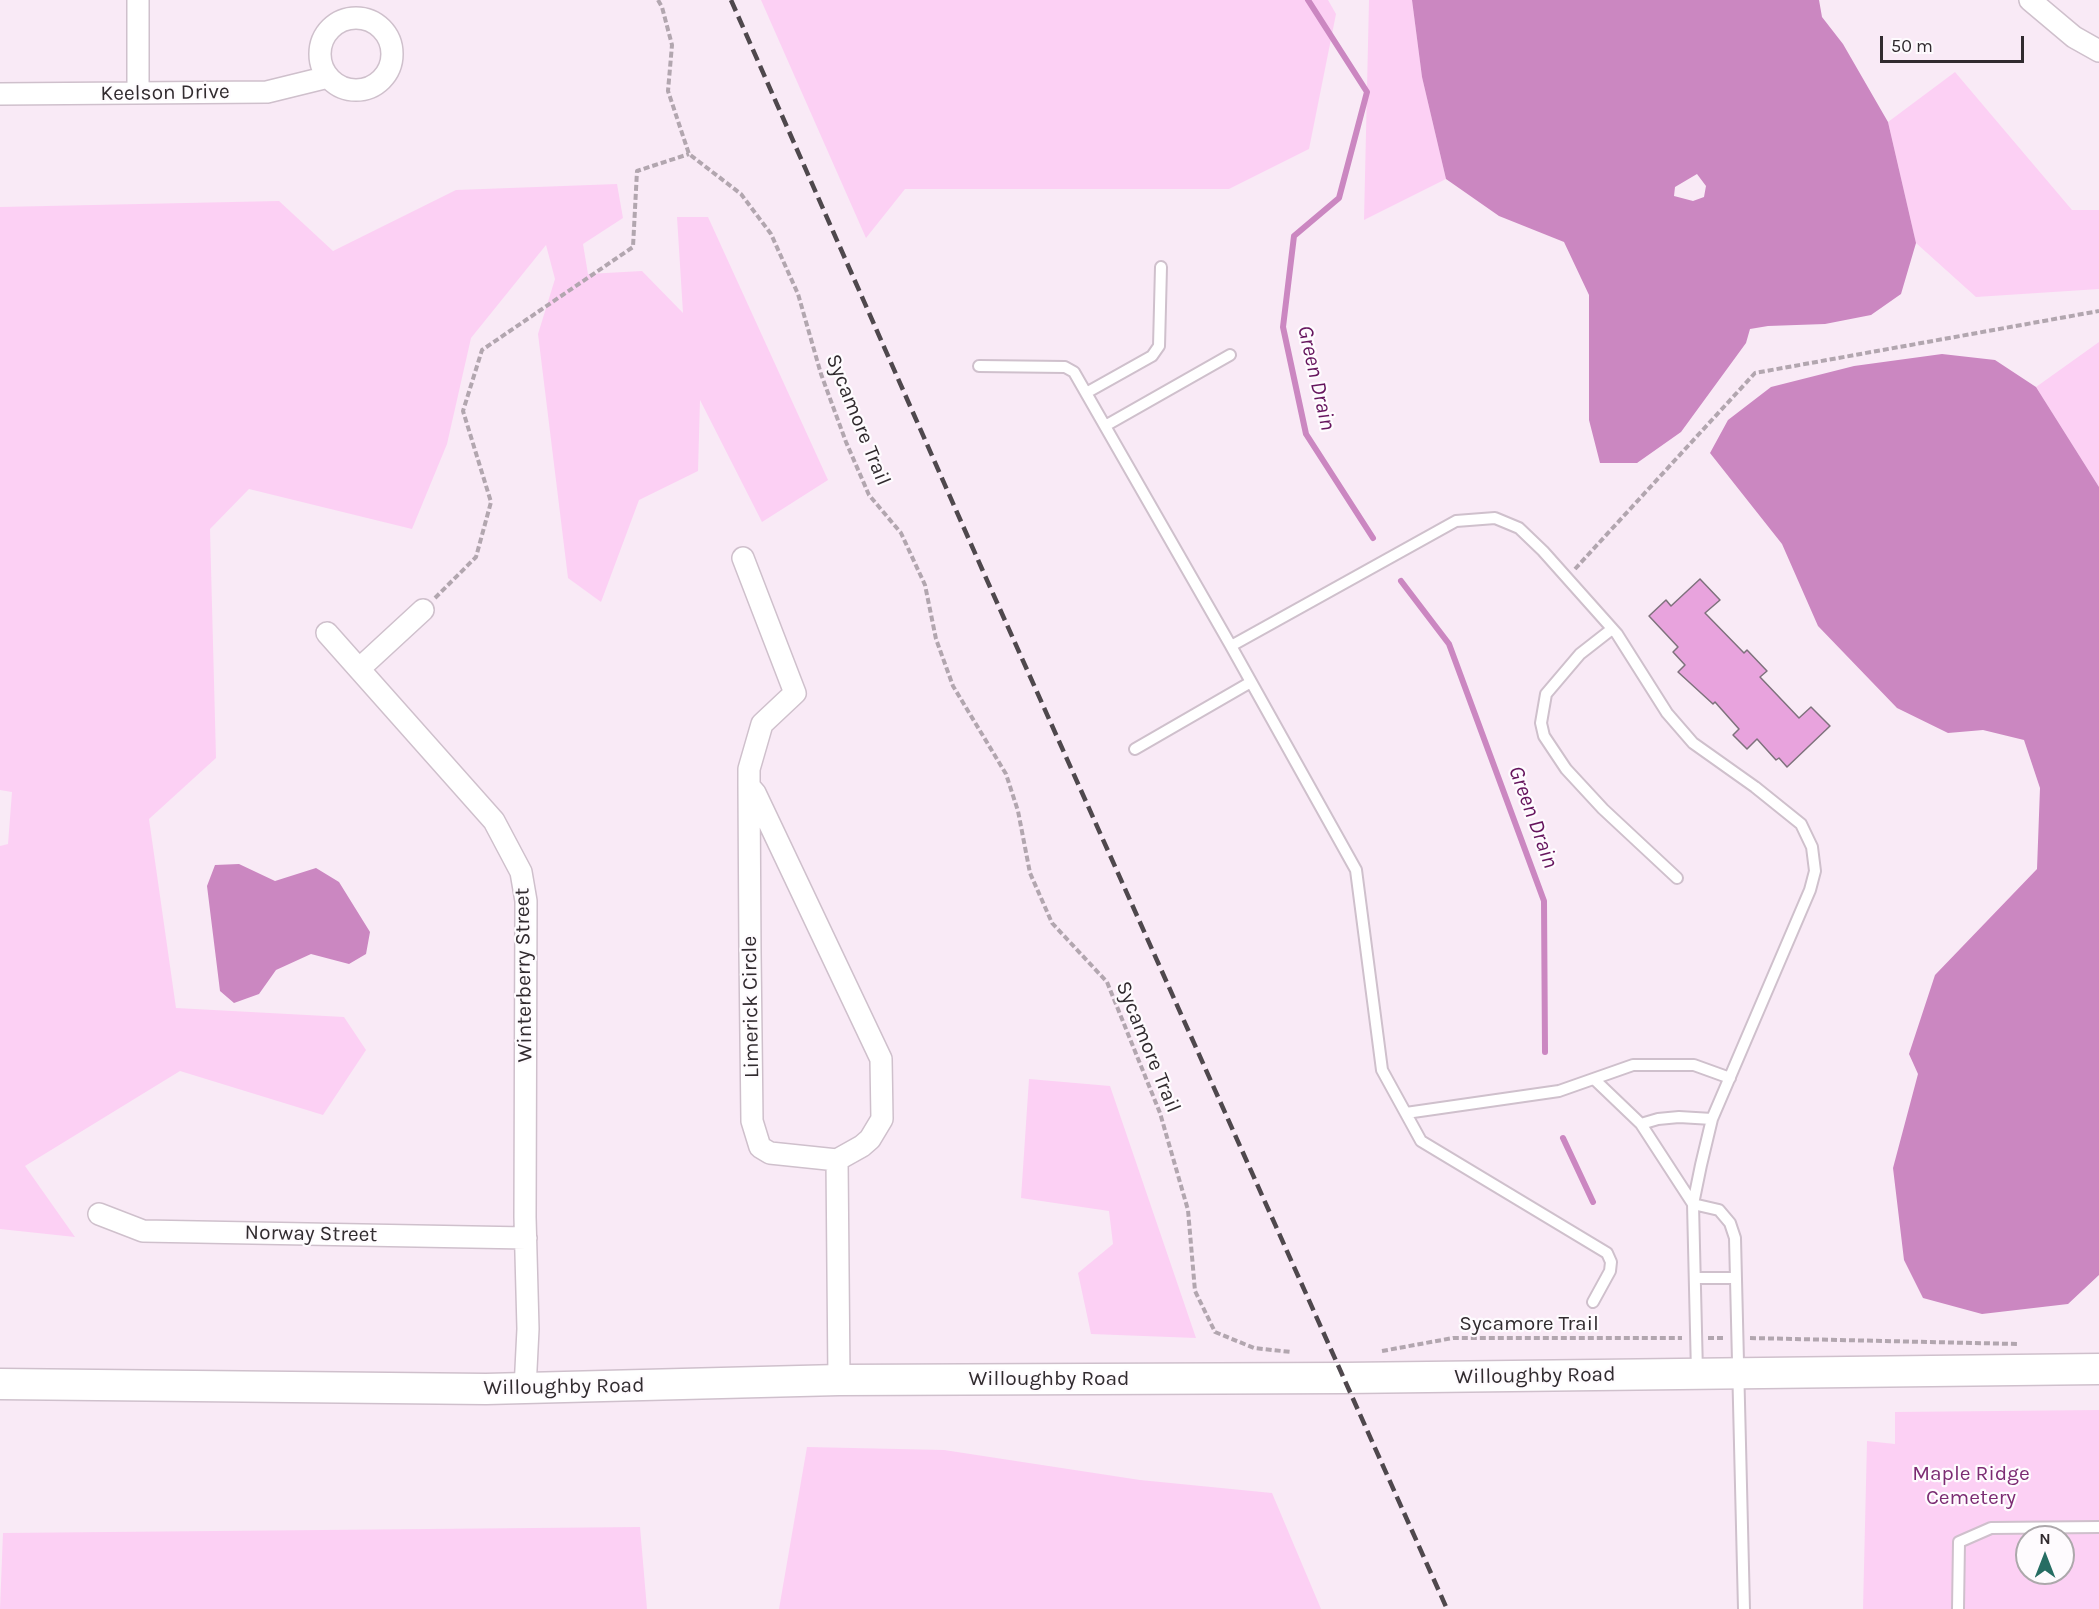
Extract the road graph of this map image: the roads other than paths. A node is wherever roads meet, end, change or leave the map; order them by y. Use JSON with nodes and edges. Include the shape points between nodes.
{"nodes":[{"id":1,"x":138,"y":0,"type":"edge"},
{"id":2,"x":2030,"y":0,"type":"edge"},
{"id":3,"x":2099,"y":51,"type":"edge"},
{"id":4,"x":328,"y":77,"type":"dead end"},
{"id":5,"x":138,"y":93,"type":"junction"},
{"id":6,"x":0,"y":94,"type":"edge"},
{"id":7,"x":1161,"y":267,"type":"dead end"},
{"id":8,"x":1230,"y":355,"type":"dead end"},
{"id":9,"x":979,"y":366,"type":"dead end"},
{"id":10,"x":1086,"y":393,"type":"junction"},
{"id":11,"x":1105,"y":426,"type":"junction"},
{"id":12,"x":743,"y":558,"type":"dead end"},
{"id":13,"x":423,"y":610,"type":"road end"},
{"id":14,"x":1612,"y":629,"type":"junction"},
{"id":15,"x":327,"y":633,"type":"dead end"},
{"id":16,"x":1231,"y":646,"type":"junction"},
{"id":17,"x":359,"y":669,"type":"junction"},
{"id":18,"x":1251,"y":682,"type":"junction"},
{"id":19,"x":1135,"y":749,"type":"dead end"},
{"id":20,"x":749,"y":786,"type":"junction"},
{"id":21,"x":1677,"y":878,"type":"dead end"},
{"id":22,"x":1730,"y":1078,"type":"junction"},
{"id":23,"x":1594,"y":1079,"type":"junction"},
{"id":24,"x":1406,"y":1113,"type":"junction"},
{"id":25,"x":1712,"y":1119,"type":"junction"},
{"id":26,"x":1641,"y":1124,"type":"junction"},
{"id":27,"x":837,"y":1161,"type":"junction"},
{"id":28,"x":1693,"y":1204,"type":"junction"},
{"id":29,"x":99,"y":1214,"type":"dead end"},
{"id":30,"x":526,"y":1238,"type":"junction"},
{"id":31,"x":1695,"y":1278,"type":"junction"},
{"id":32,"x":1736,"y":1278,"type":"junction"},
{"id":33,"x":1593,"y":1302,"type":"dead end"},
{"id":34,"x":2099,"y":1369,"type":"edge"},
{"id":35,"x":1697,"y":1373,"type":"junction"},
{"id":36,"x":1739,"y":1374,"type":"junction"},
{"id":37,"x":839,"y":1380,"type":"junction"},
{"id":38,"x":0,"y":1384,"type":"edge"},
{"id":39,"x":525,"y":1389,"type":"junction"},
{"id":40,"x":2099,"y":1527,"type":"edge"},
{"id":41,"x":1744,"y":1609,"type":"edge"},
{"id":42,"x":1958,"y":1609,"type":"edge"}],
"edges":[{"from":1,"to":5,"type":"street"},
{"from":2,"to":3,"type":"street","via":[[2074,37]]},
{"from":4,"to":5,"type":"street","name":"Keelson Drive","via":[[267,92]]},
{"from":5,"to":6,"type":"street","name":"Keelson Drive"},
{"from":7,"to":10,"type":"lane","via":[[1159,346],[1152,356]]},
{"from":8,"to":11,"type":"lane"},
{"from":9,"to":10,"type":"lane","via":[[1065,367],[1074,372]]},
{"from":10,"to":11,"type":"lane"},
{"from":11,"to":16,"type":"lane"},
{"from":12,"to":20,"type":"street","name":"Limerick Circle","via":[[795,693],[762,724],[749,769]]},
{"from":13,"to":17,"type":"street"},
{"from":14,"to":16,"type":"lane","via":[[1519,528],[1495,518],[1456,521]]},
{"from":14,"to":21,"type":"lane","via":[[1580,654],[1546,694],[1541,723],[1544,736],[1566,769],[1603,809]]},
{"from":14,"to":22,"type":"lane","via":[[1667,713],[1693,743],[1801,825],[1812,847],[1815,871],[1810,890]]},
{"from":15,"to":17,"type":"street","name":"Winterberry Street"},
{"from":16,"to":18,"type":"lane"},
{"from":17,"to":30,"type":"street","name":"Winterberry Street","via":[[494,821],[521,872],[526,901]]},
{"from":18,"to":19,"type":"lane"},
{"from":18,"to":24,"type":"lane","via":[[1356,870],[1382,1070]]},
{"from":20,"to":27,"type":"street","via":[[881,1059],[882,1119],[870,1139]]},
{"from":20,"to":27,"type":"street","name":"Limerick Circle","via":[[754,1135],[760,1147],[770,1152]]},
{"from":22,"to":23,"type":"lane","via":[[1694,1065],[1633,1065]]},
{"from":22,"to":25,"type":"lane"},
{"from":23,"to":24,"type":"lane","via":[[1559,1091]]},
{"from":23,"to":26,"type":"lane"},
{"from":24,"to":33,"type":"lane","via":[[1421,1141],[1607,1253],[1610,1271]]},
{"from":25,"to":26,"type":"lane","via":[[1668,1118]]},
{"from":25,"to":28,"type":"lane"},
{"from":26,"to":28,"type":"lane"},
{"from":27,"to":37,"type":"street"},
{"from":28,"to":31,"type":"lane"},
{"from":28,"to":32,"type":"lane","via":[[1719,1210],[1730,1223],[1735,1238]]},
{"from":29,"to":30,"type":"street","name":"Norway Street","via":[[143,1231]]},
{"from":30,"to":39,"type":"street","name":"Winterberry Street"},
{"from":31,"to":32,"type":"lane"},
{"from":31,"to":35,"type":"lane"},
{"from":32,"to":36,"type":"lane"},
{"from":34,"to":36,"type":"street","name":"Willoughby Road"},
{"from":35,"to":36,"type":"street","name":"Willoughby Road"},
{"from":35,"to":37,"type":"street","name":"Willoughby Road"},
{"from":36,"to":41,"type":"lane"},
{"from":37,"to":39,"type":"street","name":"Willoughby Road"},
{"from":38,"to":39,"type":"street","name":"Willoughby Road"},
{"from":40,"to":42,"type":"lane","via":[[1992,1528],[1959,1542]]}]}
